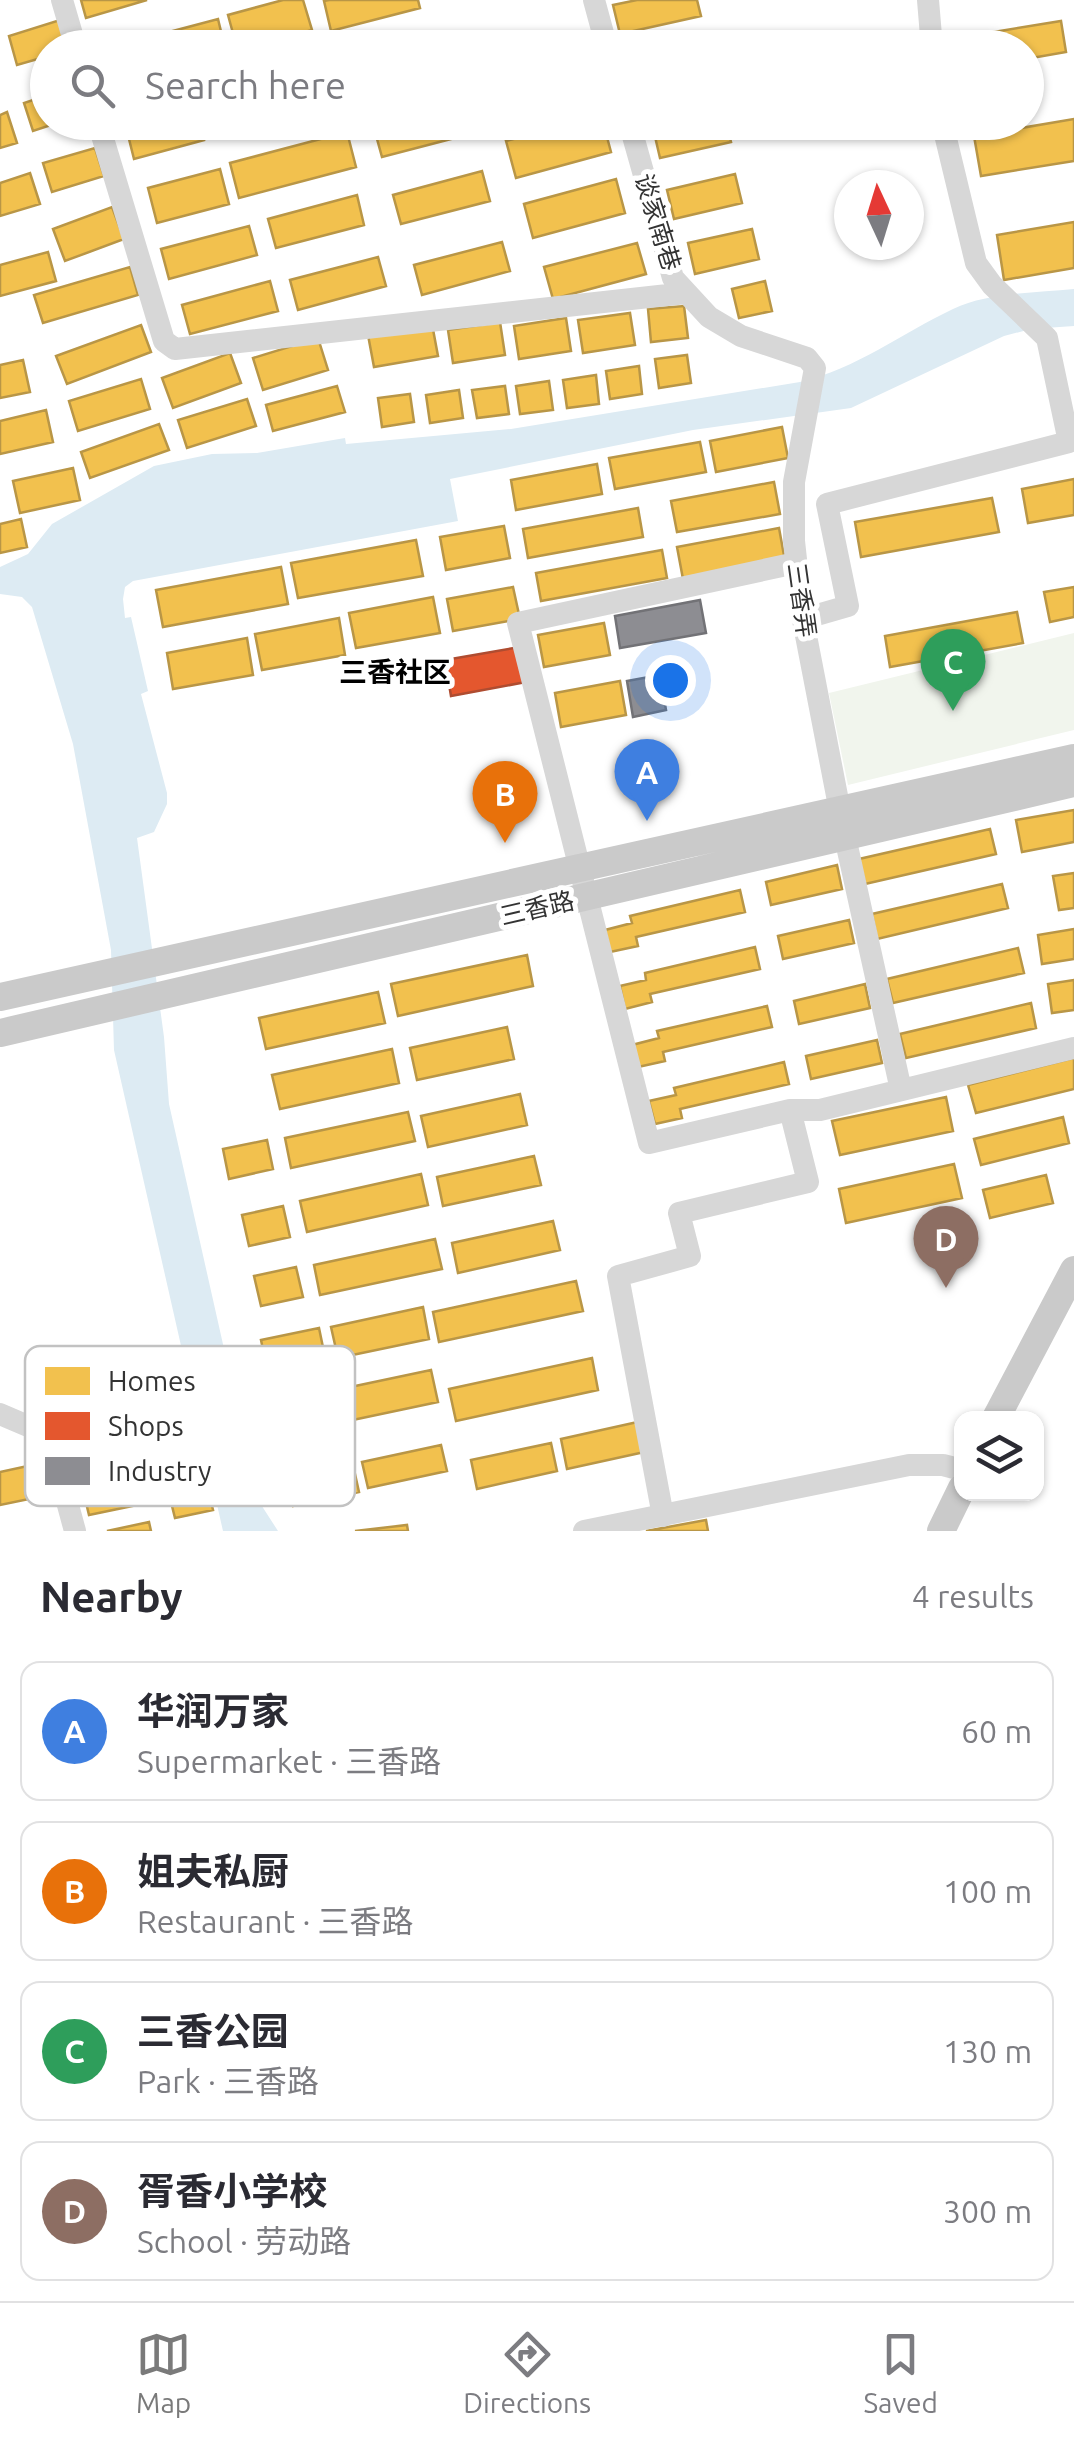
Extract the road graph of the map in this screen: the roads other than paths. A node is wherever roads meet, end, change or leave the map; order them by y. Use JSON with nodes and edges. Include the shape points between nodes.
{"nodes":[{"id":1,"x":62,"y":0,"type":"edge"},
{"id":2,"x":594,"y":0,"type":"edge"},
{"id":3,"x":928,"y":0,"type":"edge"},
{"id":4,"x":71,"y":30,"type":"edge"},
{"id":5,"x":602,"y":30,"type":"edge"},
{"id":6,"x":930,"y":30,"type":"edge"},
{"id":7,"x":103,"y":140,"type":"edge"},
{"id":8,"x":633,"y":140,"type":"edge"},
{"id":9,"x":946,"y":140,"type":"edge"},
{"id":10,"x":686,"y":293,"type":"junction"},
{"id":11,"x":814,"y":365,"type":"joint"},
{"id":12,"x":796,"y":563,"type":"junction"},
{"id":13,"x":803,"y":619,"type":"junction"},
{"id":14,"x":1074,"y":758,"type":"edge"},
{"id":15,"x":1074,"y":784,"type":"edge"},
{"id":16,"x":843,"y":823,"type":"junction"},
{"id":17,"x":584,"y":882,"type":"junction"},
{"id":18,"x":0,"y":998,"type":"edge"},
{"id":19,"x":0,"y":1033,"type":"edge"},
{"id":20,"x":1074,"y":1048,"type":"edge"},
{"id":21,"x":900,"y":1090,"type":"junction"},
{"id":22,"x":790,"y":1110,"type":"junction"},
{"id":23,"x":1074,"y":1270,"type":"edge"},
{"id":24,"x":1074,"y":1306,"type":"edge"},
{"id":25,"x":1000,"y":1411,"type":"edge"},
{"id":26,"x":1019,"y":1411,"type":"edge"},
{"id":27,"x":0,"y":1414,"type":"edge"},
{"id":28,"x":25,"y":1425,"type":"edge"},
{"id":29,"x":954,"y":1468,"type":"edge"},
{"id":30,"x":956,"y":1501,"type":"edge"},
{"id":31,"x":974,"y":1501,"type":"edge"},
{"id":32,"x":67,"y":1506,"type":"edge"},
{"id":33,"x":663,"y":1516,"type":"junction"},
{"id":34,"x":74,"y":1531,"type":"edge"},
{"id":35,"x":584,"y":1531,"type":"edge"},
{"id":36,"x":942,"y":1531,"type":"edge"},
{"id":37,"x":960,"y":1531,"type":"edge"}],
"edges":[{"from":1,"to":4,"type":"street"},
{"from":2,"to":5,"type":"street"},
{"from":3,"to":6,"type":"street"},
{"from":7,"to":10,"type":"street","via":[[164,341],[176,348]]},
{"from":8,"to":10,"type":"street","name":"谈家南巷","via":[[672,278]]},
{"from":9,"to":13,"type":"street","via":[[976,263],[1047,338],[1068,442],[827,504],[848,606]]},
{"from":10,"to":11,"type":"street","name":"谈家南巷","via":[[741,336]]},
{"from":11,"to":12,"type":"street","name":"三香弄","via":[[794,482]]},
{"from":12,"to":13,"type":"street","name":"三香弄"},
{"from":12,"to":17,"type":"street","via":[[518,624]]},
{"from":13,"to":16,"type":"street","name":"三香弄"},
{"from":14,"to":16,"type":"main road","name":"三香路"},
{"from":15,"to":16,"type":"main road","name":"三香路"},
{"from":16,"to":17,"type":"main road","name":"三香路"},
{"from":16,"to":21,"type":"street","name":"三香弄"},
{"from":17,"to":18,"type":"main road","name":"三香路"},
{"from":17,"to":19,"type":"main road","name":"三香路","via":[[164,996]]},
{"from":17,"to":22,"type":"street","via":[[649,1143]]},
{"from":20,"to":21,"type":"street"},
{"from":21,"to":22,"type":"street","via":[[820,1110]]},
{"from":22,"to":33,"type":"street","via":[[808,1182],[679,1213],[690,1256],[618,1276]]},
{"from":23,"to":25,"type":"main road"},
{"from":24,"to":26,"type":"main road"},
{"from":27,"to":28,"type":"street"},
{"from":29,"to":33,"type":"street","via":[[910,1465]]},
{"from":30,"to":36,"type":"main road"},
{"from":31,"to":37,"type":"main road"},
{"from":32,"to":34,"type":"street"},
{"from":33,"to":35,"type":"street"}]}
